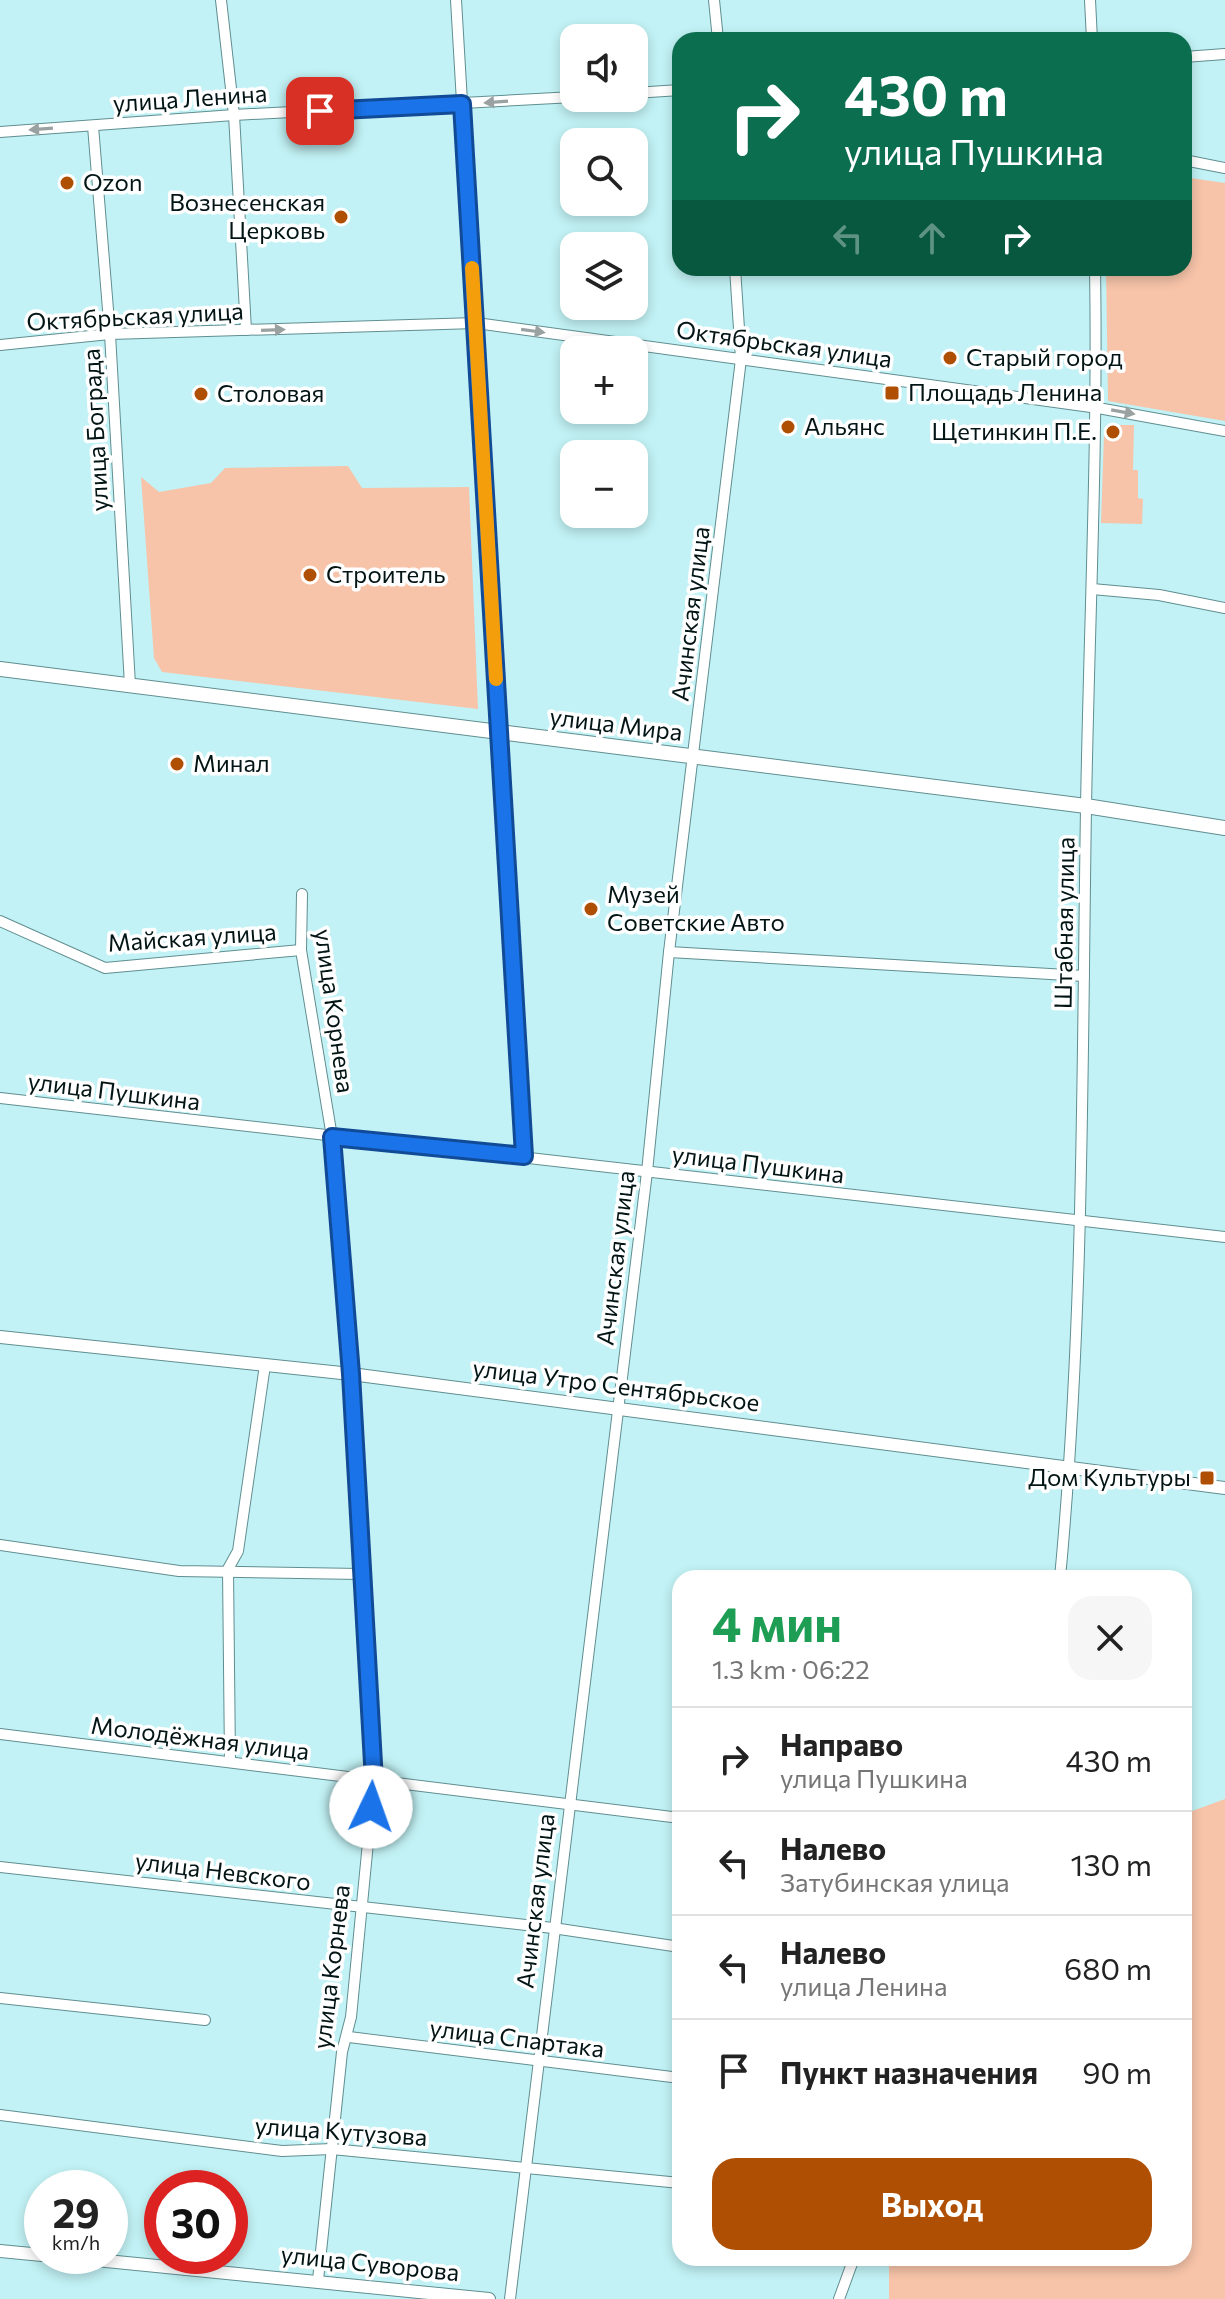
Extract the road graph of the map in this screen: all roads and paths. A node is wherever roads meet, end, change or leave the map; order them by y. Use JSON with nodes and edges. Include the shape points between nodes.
{"nodes":[{"id":1,"x":221,"y":0,"type":"edge"},
{"id":2,"x":456,"y":0,"type":"edge"},
{"id":3,"x":714,"y":0,"type":"edge"},
{"id":4,"x":1090,"y":0,"type":"edge"},
{"id":5,"x":717,"y":32,"type":"edge"},
{"id":6,"x":1092,"y":32,"type":"edge"},
{"id":7,"x":1225,"y":54,"type":"edge"},
{"id":8,"x":1192,"y":56,"type":"edge"},
{"id":9,"x":672,"y":91,"type":"edge"},
{"id":10,"x":648,"y":92,"type":"edge"},
{"id":11,"x":560,"y":98,"type":"edge"},
{"id":12,"x":462,"y":104,"type":"junction"},
{"id":13,"x":234,"y":115,"type":"junction"},
{"id":14,"x":93,"y":126,"type":"junction"},
{"id":15,"x":0,"y":132,"type":"edge"},
{"id":16,"x":1192,"y":162,"type":"edge"},
{"id":17,"x":1225,"y":168,"type":"edge"},
{"id":18,"x":736,"y":276,"type":"edge"},
{"id":19,"x":1095,"y":276,"type":"edge"},
{"id":20,"x":476,"y":323,"type":"junction"},
{"id":21,"x":246,"y":330,"type":"junction"},
{"id":22,"x":110,"y":334,"type":"junction"},
{"id":23,"x":0,"y":345,"type":"edge"},
{"id":24,"x":741,"y":359,"type":"junction"},
{"id":25,"x":1098,"y":408,"type":"junction"},
{"id":26,"x":1225,"y":431,"type":"edge"},
{"id":27,"x":1092,"y":589,"type":"junction"},
{"id":28,"x":1225,"y":608,"type":"edge"},
{"id":29,"x":0,"y":669,"type":"edge"},
{"id":30,"x":130,"y":685,"type":"junction"},
{"id":31,"x":499,"y":732,"type":"junction"},
{"id":32,"x":694,"y":757,"type":"junction"},
{"id":33,"x":1086,"y":806,"type":"junction"},
{"id":34,"x":1225,"y":828,"type":"edge"},
{"id":35,"x":302,"y":894,"type":"dead end"},
{"id":36,"x":0,"y":921,"type":"edge"},
{"id":37,"x":301,"y":950,"type":"junction"},
{"id":38,"x":669,"y":952,"type":"junction"},
{"id":39,"x":1084,"y":976,"type":"junction"},
{"id":40,"x":0,"y":1098,"type":"edge"},
{"id":41,"x":332,"y":1137,"type":"junction"},
{"id":42,"x":524,"y":1156,"type":"junction"},
{"id":43,"x":647,"y":1172,"type":"junction"},
{"id":44,"x":1081,"y":1222,"type":"junction"},
{"id":45,"x":1225,"y":1237,"type":"edge"},
{"id":46,"x":0,"y":1337,"type":"edge"},
{"id":47,"x":265,"y":1365,"type":"junction"},
{"id":48,"x":351,"y":1374,"type":"junction"},
{"id":49,"x":619,"y":1408,"type":"junction"},
{"id":50,"x":1070,"y":1467,"type":"junction"},
{"id":51,"x":1225,"y":1488,"type":"edge"},
{"id":52,"x":0,"y":1545,"type":"edge"},
{"id":53,"x":228,"y":1569,"type":"junction"},
{"id":54,"x":1061,"y":1570,"type":"edge"},
{"id":55,"x":360,"y":1574,"type":"junction"},
{"id":56,"x":0,"y":1734,"type":"edge"},
{"id":57,"x":230,"y":1762,"type":"junction"},
{"id":58,"x":374,"y":1781,"type":"junction"},
{"id":59,"x":567,"y":1805,"type":"junction"},
{"id":60,"x":672,"y":1817,"type":"edge"},
{"id":61,"x":0,"y":1867,"type":"edge"},
{"id":62,"x":359,"y":1909,"type":"junction"},
{"id":63,"x":553,"y":1928,"type":"junction"},
{"id":64,"x":672,"y":1946,"type":"edge"},
{"id":65,"x":0,"y":1998,"type":"edge"},
{"id":66,"x":205,"y":2020,"type":"dead end"},
{"id":67,"x":349,"y":2037,"type":"junction"},
{"id":68,"x":537,"y":2063,"type":"junction"},
{"id":69,"x":672,"y":2077,"type":"edge"},
{"id":70,"x":0,"y":2115,"type":"edge"},
{"id":71,"x":332,"y":2149,"type":"junction"},
{"id":72,"x":524,"y":2167,"type":"junction"},
{"id":73,"x":672,"y":2182,"type":"edge"},
{"id":74,"x":0,"y":2251,"type":"edge"},
{"id":75,"x":24,"y":2253,"type":"edge"},
{"id":76,"x":128,"y":2263,"type":"edge"},
{"id":77,"x":851,"y":2266,"type":"edge"},
{"id":78,"x":318,"y":2280,"type":"junction"},
{"id":79,"x":489,"y":2299,"type":"edge"},
{"id":80,"x":510,"y":2299,"type":"edge"},
{"id":81,"x":839,"y":2299,"type":"edge"}],
"edges":[{"from":1,"to":13,"type":"street"},
{"from":2,"to":12,"type":"street"},
{"from":3,"to":5,"type":"street"},
{"from":4,"to":6,"type":"street"},
{"from":7,"to":8,"type":"street"},
{"from":9,"to":10,"type":"street"},
{"from":11,"to":12,"type":"street","name":"улица Ленина","one_way":true},
{"from":12,"to":13,"type":"street","name":"улица Ленина"},
{"from":12,"to":20,"type":"street"},
{"from":13,"to":14,"type":"street","name":"улица Ленина"},
{"from":13,"to":21,"type":"street"},
{"from":14,"to":15,"type":"street","name":"улица Ленина","one_way":true},
{"from":14,"to":22,"type":"street","name":"улица Бограда"},
{"from":16,"to":17,"type":"street"},
{"from":18,"to":24,"type":"street","name":"Ачинская улица"},
{"from":19,"to":25,"type":"street","name":"Штабная улица"},
{"from":21,"to":20,"type":"street","name":"Октябрьская улица","one_way":true},
{"from":20,"to":24,"type":"street","name":"Октябрьская улица","one_way":true},
{"from":20,"to":31,"type":"street"},
{"from":21,"to":22,"type":"street","name":"Октябрьская улица"},
{"from":22,"to":23,"type":"street","name":"Октябрьская улица"},
{"from":22,"to":30,"type":"street","name":"улица Бограда"},
{"from":24,"to":25,"type":"street","name":"Октябрьская улица"},
{"from":24,"to":32,"type":"street","name":"Ачинская улица"},
{"from":25,"to":26,"type":"street","name":"Октябрьская улица","one_way":true},
{"from":25,"to":27,"type":"street","name":"Штабная улица"},
{"from":27,"to":28,"type":"street"},
{"from":27,"to":33,"type":"street","name":"Штабная улица"},
{"from":29,"to":30,"type":"main road","name":"улица Мира"},
{"from":30,"to":31,"type":"main road","name":"улица Мира"},
{"from":31,"to":32,"type":"main road","name":"улица Мира"},
{"from":31,"to":42,"type":"street"},
{"from":32,"to":33,"type":"main road","name":"улица Мира"},
{"from":32,"to":38,"type":"street","name":"Ачинская улица"},
{"from":33,"to":34,"type":"main road","name":"улица Мира"},
{"from":33,"to":39,"type":"street","name":"Штабная улица"},
{"from":35,"to":37,"type":"street","name":"улица Корнева"},
{"from":36,"to":37,"type":"street","name":"Майская улица","via":[[105,968]]},
{"from":37,"to":41,"type":"street","name":"улица Корнева"},
{"from":38,"to":39,"type":"street"},
{"from":38,"to":43,"type":"street","name":"Ачинская улица"},
{"from":39,"to":44,"type":"street","name":"Штабная улица"},
{"from":40,"to":41,"type":"street","name":"улица Пушкина"},
{"from":41,"to":42,"type":"street","name":"улица Пушкина"},
{"from":41,"to":48,"type":"street","name":"улица Корнева"},
{"from":42,"to":43,"type":"street","name":"улица Пушкина"},
{"from":43,"to":44,"type":"street","name":"улица Пушкина"},
{"from":43,"to":49,"type":"street","name":"Ачинская улица"},
{"from":44,"to":45,"type":"street","name":"улица Пушкина"},
{"from":44,"to":50,"type":"street","name":"Штабная улица"},
{"from":46,"to":47,"type":"street","name":"улица Утро Сентябрьское"},
{"from":47,"to":48,"type":"street","name":"улица Утро Сентябрьское"},
{"from":47,"to":53,"type":"street","via":[[238,1551]]},
{"from":48,"to":49,"type":"street","name":"улица Утро Сентябрьское"},
{"from":48,"to":55,"type":"street","name":"улица Корнева"},
{"from":49,"to":50,"type":"street","name":"улица Утро Сентябрьское"},
{"from":49,"to":59,"type":"street","name":"Ачинская улица"},
{"from":50,"to":51,"type":"street","name":"улица Утро Сентябрьское"},
{"from":50,"to":54,"type":"street","name":"Штабная улица"},
{"from":52,"to":53,"type":"street","via":[[179,1571]]},
{"from":53,"to":55,"type":"street"},
{"from":53,"to":57,"type":"street"},
{"from":55,"to":58,"type":"street","name":"улица Корнева"},
{"from":56,"to":57,"type":"street","name":"Молодёжная улица"},
{"from":57,"to":58,"type":"street","name":"Молодёжная улица"},
{"from":58,"to":59,"type":"street","name":"Молодёжная улица"},
{"from":58,"to":62,"type":"street","name":"улица Корнева"},
{"from":59,"to":60,"type":"street","name":"Молодёжная улица"},
{"from":59,"to":63,"type":"street","name":"Ачинская улица"},
{"from":61,"to":62,"type":"street","name":"улица Невского"},
{"from":62,"to":63,"type":"street","name":"улица Невского"},
{"from":62,"to":67,"type":"street","name":"улица Корнева"},
{"from":63,"to":64,"type":"street","name":"улица Невского"},
{"from":63,"to":68,"type":"street","name":"Ачинская улица"},
{"from":65,"to":66,"type":"street"},
{"from":67,"to":68,"type":"street","name":"улица Спартака"},
{"from":67,"to":71,"type":"street","name":"улица Корнева","via":[[342,2052]]},
{"from":68,"to":69,"type":"street","name":"улица Спартака"},
{"from":68,"to":72,"type":"street","name":"Ачинская улица"},
{"from":70,"to":71,"type":"street","name":"улица Кутузова","via":[[282,2151]]},
{"from":71,"to":72,"type":"street","name":"улица Кутузова"},
{"from":71,"to":78,"type":"street","name":"улица Корнева"},
{"from":72,"to":73,"type":"street","name":"улица Кутузова"},
{"from":72,"to":80,"type":"street","name":"Ачинская улица"},
{"from":74,"to":75,"type":"street"},
{"from":76,"to":78,"type":"street","name":"улица Суворова"},
{"from":77,"to":81,"type":"street"},
{"from":78,"to":79,"type":"street","name":"улица Суворова"}]}
